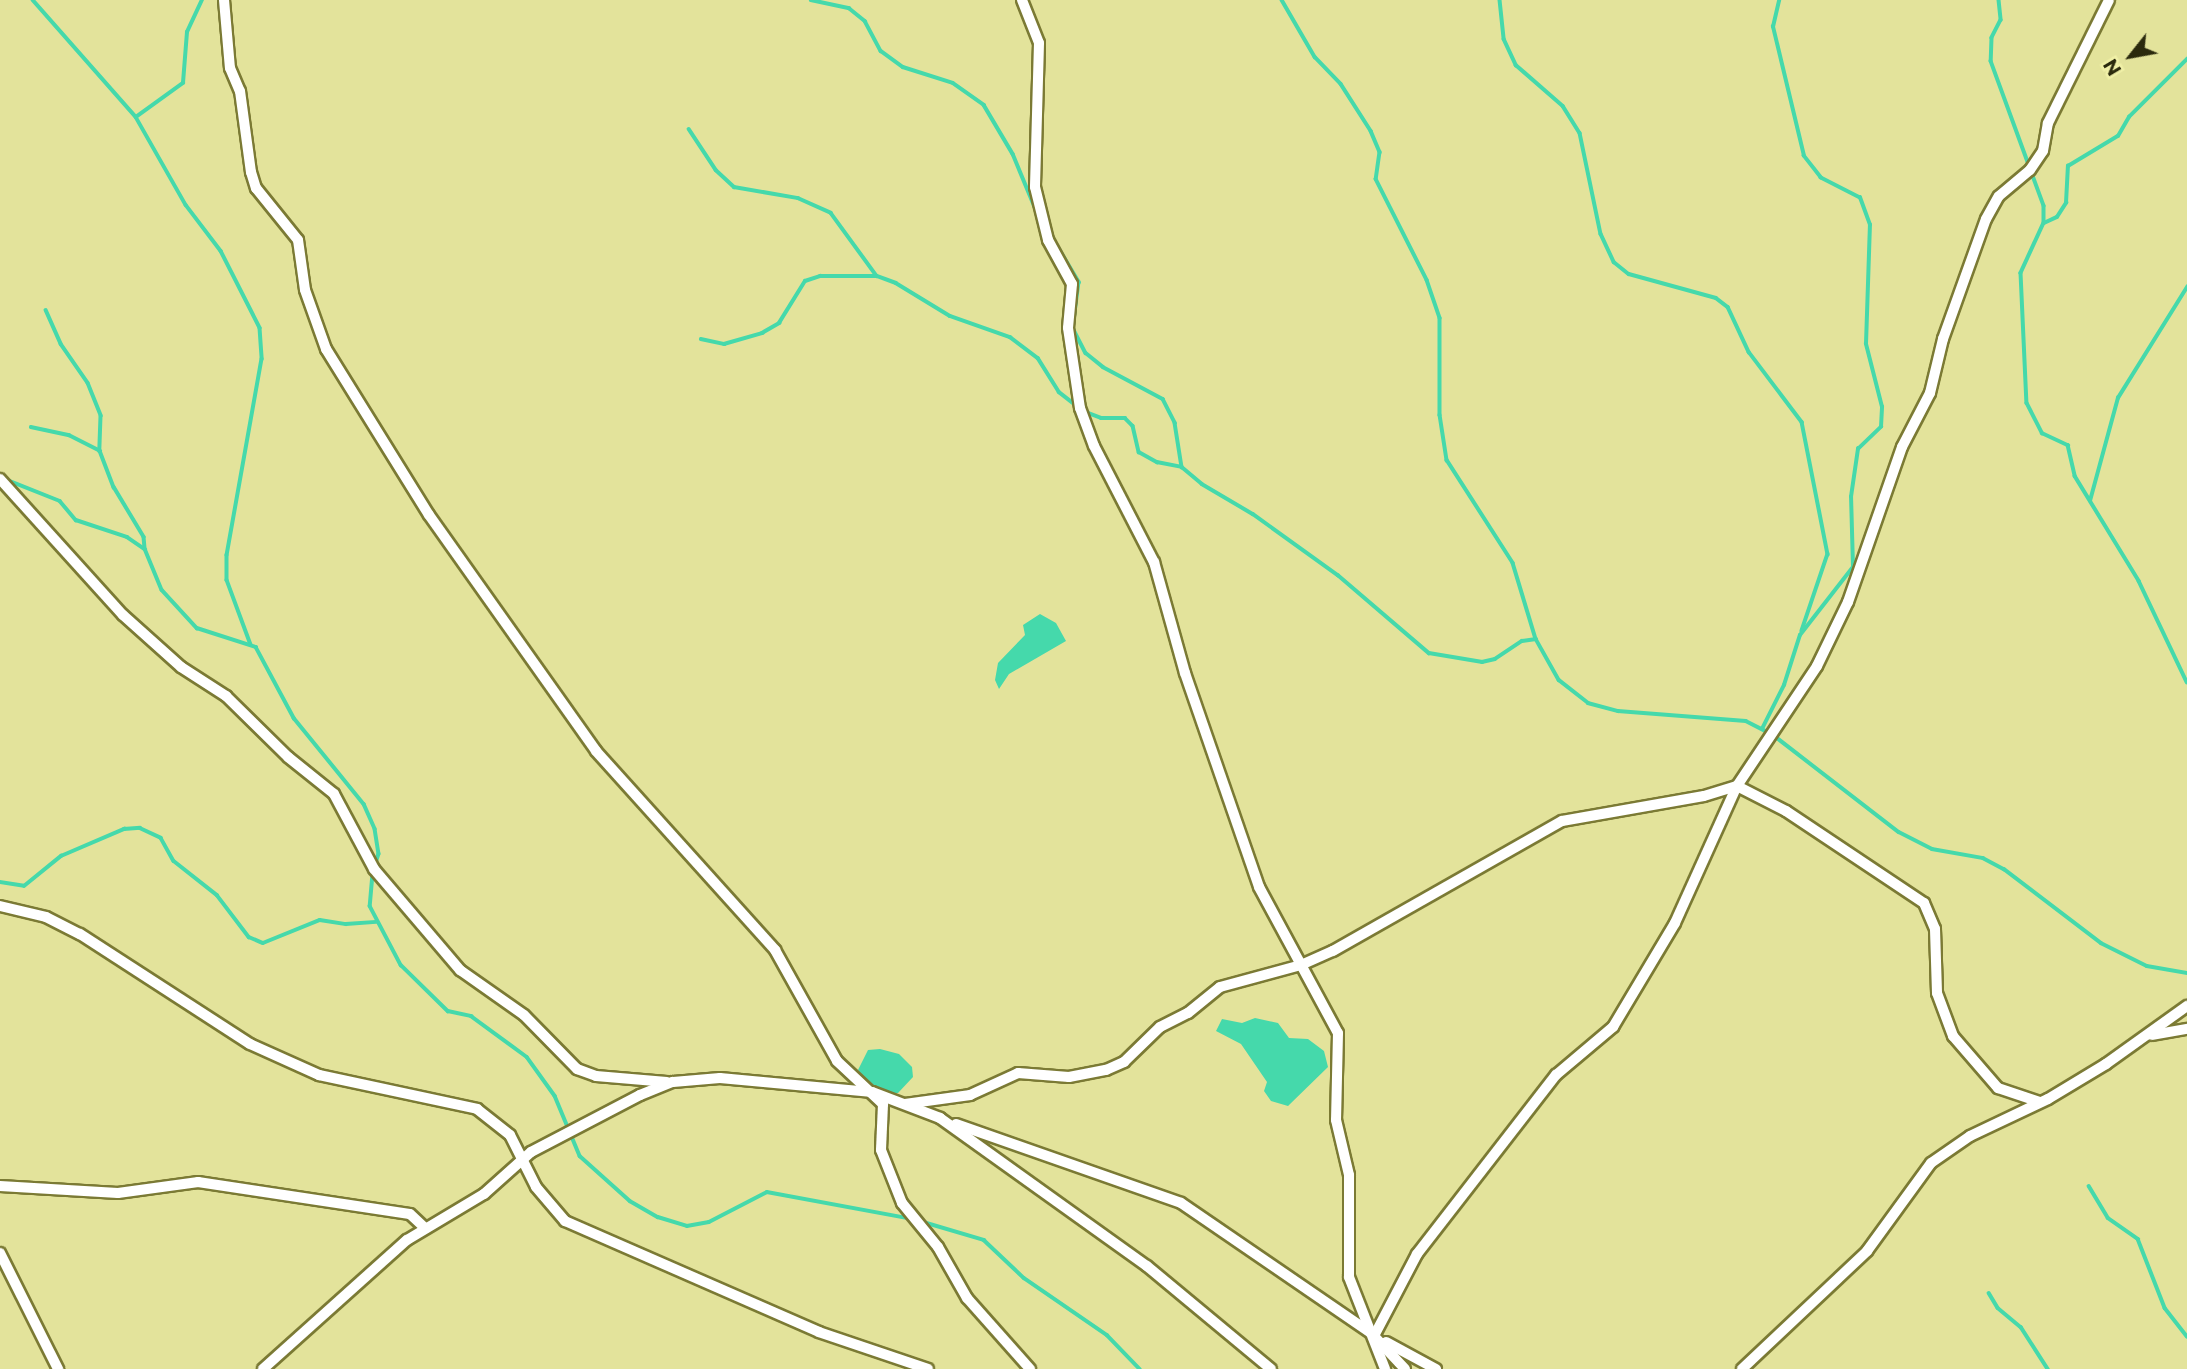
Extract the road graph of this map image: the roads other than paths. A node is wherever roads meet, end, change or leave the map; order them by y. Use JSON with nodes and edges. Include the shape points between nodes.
{"nodes":[{"id":1,"x":224,"y":0,"type":"edge"},
{"id":2,"x":1022,"y":0,"type":"edge"},
{"id":3,"x":2109,"y":0,"type":"edge"},
{"id":4,"x":0,"y":480,"type":"edge"},
{"id":5,"x":1737,"y":786,"type":"junction"},
{"id":6,"x":0,"y":906,"type":"edge"},
{"id":7,"x":1301,"y":965,"type":"junction"},
{"id":8,"x":2187,"y":1006,"type":"edge"},
{"id":9,"x":2187,"y":1029,"type":"edge"},
{"id":10,"x":2139,"y":1040,"type":"junction"},
{"id":11,"x":673,"y":1083,"type":"junction"},
{"id":12,"x":876,"y":1094,"type":"junction"},
{"id":13,"x":2040,"y":1102,"type":"junction"},
{"id":14,"x":905,"y":1104,"type":"junction"},
{"id":15,"x":940,"y":1118,"type":"junction"},
{"id":16,"x":525,"y":1157,"type":"junction"},
{"id":17,"x":0,"y":1186,"type":"edge"},
{"id":18,"x":425,"y":1228,"type":"junction"},
{"id":19,"x":0,"y":1253,"type":"edge"},
{"id":20,"x":1374,"y":1336,"type":"junction"},
{"id":21,"x":58,"y":1369,"type":"edge"},
{"id":22,"x":263,"y":1369,"type":"edge"},
{"id":23,"x":928,"y":1369,"type":"edge"},
{"id":24,"x":1030,"y":1369,"type":"edge"},
{"id":25,"x":1270,"y":1369,"type":"edge"},
{"id":26,"x":1385,"y":1369,"type":"edge"},
{"id":27,"x":1405,"y":1369,"type":"edge"},
{"id":28,"x":1436,"y":1369,"type":"edge"},
{"id":29,"x":1742,"y":1369,"type":"edge"}],
"edges":[{"from":1,"to":12,"type":"street","via":[[230,68],[240,91],[251,172],[256,188],[298,240],[305,290],[326,349],[429,515],[596,751],[775,950],[837,1061]]},
{"from":2,"to":7,"type":"street","via":[[1039,43],[1035,187],[1048,240],[1072,284],[1068,328],[1085,427],[1154,562],[1185,673],[1259,887]]},
{"from":3,"to":5,"type":"street","via":[[2048,123],[2043,151],[2030,170],[1999,196],[1986,219],[1943,338],[1930,393],[1902,447],[1848,602],[1817,666]]},
{"from":4,"to":11,"type":"street","via":[[123,615],[181,667],[226,696],[288,757],[334,794],[374,869],[460,970],[524,1015],[577,1069],[596,1076]]},
{"from":5,"to":7,"type":"street","via":[[1562,821],[1516,851]]},
{"from":5,"to":13,"type":"street","via":[[1786,811],[1924,904],[1935,929],[1937,993],[1953,1036],[1998,1088]]},
{"from":5,"to":20,"type":"street","via":[[1675,923],[1613,1027],[1556,1075],[1455,1200],[1416,1254]]},
{"from":6,"to":16,"type":"street","via":[[46,917],[80,934],[250,1044],[319,1075],[477,1109],[510,1135]]},
{"from":7,"to":14,"type":"street","via":[[1220,987],[1188,1013],[1160,1027],[1124,1062],[1106,1070],[1069,1077],[1018,1073],[960,1098]]},
{"from":7,"to":20,"type":"street","via":[[1338,1033],[1336,1120],[1349,1175],[1349,1277],[1352,1295]]},
{"from":8,"to":10,"type":"street"},
{"from":9,"to":10,"type":"street","via":[[2166,1030]]},
{"from":10,"to":13,"type":"street"},
{"from":11,"to":12,"type":"street","via":[[720,1078]]},
{"from":11,"to":16,"type":"street","via":[[597,1115]]},
{"from":12,"to":14,"type":"street"},
{"from":12,"to":24,"type":"street","via":[[885,1110],[881,1150],[902,1203],[938,1247],[967,1298]]},
{"from":13,"to":29,"type":"street","via":[[1970,1136],[1931,1163],[1867,1251]]},
{"from":14,"to":15,"type":"street"},
{"from":15,"to":20,"type":"street","via":[[1181,1203]]},
{"from":15,"to":25,"type":"street","via":[[1147,1266]]},
{"from":16,"to":18,"type":"street","via":[[484,1194]]},
{"from":16,"to":23,"type":"street","via":[[550,1207],[589,1234],[819,1332]]},
{"from":17,"to":18,"type":"street","via":[[118,1193],[198,1182],[410,1214]]},
{"from":18,"to":22,"type":"street"},
{"from":19,"to":21,"type":"street"},
{"from":20,"to":26,"type":"street"},
{"from":20,"to":27,"type":"street"},
{"from":20,"to":28,"type":"street"}]}
